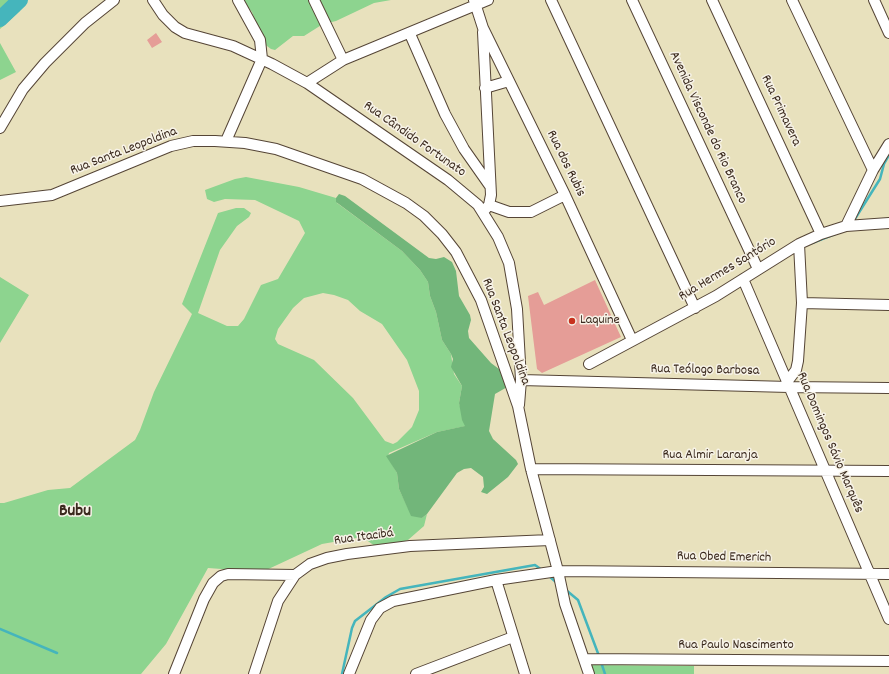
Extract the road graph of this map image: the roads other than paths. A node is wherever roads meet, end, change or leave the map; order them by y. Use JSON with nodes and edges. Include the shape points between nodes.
{"nodes":[{"id":1,"x":114,"y":0,"type":"edge"},
{"id":2,"x":153,"y":0,"type":"edge"},
{"id":3,"x":238,"y":0,"type":"edge"},
{"id":4,"x":314,"y":0,"type":"edge"},
{"id":5,"x":488,"y":0,"type":"edge"},
{"id":6,"x":551,"y":0,"type":"edge"},
{"id":7,"x":632,"y":0,"type":"edge"},
{"id":8,"x":712,"y":0,"type":"edge"},
{"id":9,"x":792,"y":0,"type":"edge"},
{"id":10,"x":874,"y":0,"type":"edge"},
{"id":11,"x":475,"y":3,"type":"edge"},
{"id":12,"x":483,"y":28,"type":"junction"},
{"id":13,"x":889,"y":33,"type":"edge"},
{"id":14,"x":410,"y":34,"type":"junction"},
{"id":15,"x":262,"y":59,"type":"junction"},
{"id":16,"x":343,"y":60,"type":"junction"},
{"id":17,"x":509,"y":81,"type":"junction"},
{"id":18,"x":307,"y":83,"type":"junction"},
{"id":19,"x":485,"y":88,"type":"junction"},
{"id":20,"x":0,"y":128,"type":"edge"},
{"id":21,"x":226,"y":141,"type":"junction"},
{"id":22,"x":889,"y":144,"type":"edge"},
{"id":23,"x":873,"y":170,"type":"junction"},
{"id":24,"x":490,"y":186,"type":"junction"},
{"id":25,"x":565,"y":195,"type":"junction"},
{"id":26,"x":0,"y":201,"type":"edge"},
{"id":27,"x":486,"y":209,"type":"junction"},
{"id":28,"x":889,"y":224,"type":"edge"},
{"id":29,"x":846,"y":226,"type":"junction"},
{"id":30,"x":821,"y":234,"type":"junction"},
{"id":31,"x":799,"y":244,"type":"junction"},
{"id":32,"x":758,"y":268,"type":"junction"},
{"id":33,"x":743,"y":279,"type":"junction"},
{"id":34,"x":802,"y":303,"type":"junction"},
{"id":35,"x":889,"y":305,"type":"edge"},
{"id":36,"x":695,"y":308,"type":"junction"},
{"id":37,"x":632,"y":340,"type":"junction"},
{"id":38,"x":589,"y":364,"type":"dead end"},
{"id":39,"x":521,"y":380,"type":"junction"},
{"id":40,"x":788,"y":384,"type":"junction"},
{"id":41,"x":889,"y":388,"type":"edge"},
{"id":42,"x":518,"y":406,"type":"junction"},
{"id":43,"x":530,"y":469,"type":"junction"},
{"id":44,"x":826,"y":471,"type":"junction"},
{"id":45,"x":889,"y":471,"type":"edge"},
{"id":46,"x":550,"y":540,"type":"junction"},
{"id":47,"x":558,"y":571,"type":"junction"},
{"id":48,"x":870,"y":574,"type":"junction"},
{"id":49,"x":889,"y":574,"type":"edge"},
{"id":50,"x":295,"y":575,"type":"junction"},
{"id":51,"x":496,"y":580,"type":"junction"},
{"id":52,"x":889,"y":619,"type":"edge"},
{"id":53,"x":513,"y":638,"type":"junction"},
{"id":54,"x":584,"y":659,"type":"junction"},
{"id":55,"x":889,"y":661,"type":"edge"},
{"id":56,"x":174,"y":674,"type":"edge"},
{"id":57,"x":254,"y":674,"type":"edge"},
{"id":58,"x":349,"y":674,"type":"edge"},
{"id":59,"x":416,"y":674,"type":"edge"},
{"id":60,"x":525,"y":674,"type":"edge"},
{"id":61,"x":589,"y":674,"type":"edge"}],
"edges":[{"from":1,"to":20,"type":"street","via":[[85,23],[45,63],[23,89]]},
{"from":2,"to":15,"type":"street","name":"Rua Cândido Fortunato","via":[[163,15],[185,33],[227,44]]},
{"from":3,"to":15,"type":"street","via":[[260,40]]},
{"from":4,"to":16,"type":"street"},
{"from":5,"to":11,"type":"street"},
{"from":6,"to":36,"type":"street"},
{"from":7,"to":32,"type":"street","name":"Avenida Visconde do Rio Branco"},
{"from":8,"to":30,"type":"street","name":"Rua Primavera"},
{"from":9,"to":23,"type":"street"},
{"from":10,"to":13,"type":"street"},
{"from":11,"to":12,"type":"street","name":"Rua dos Rubis"},
{"from":11,"to":14,"type":"street"},
{"from":12,"to":17,"type":"street","name":"Rua dos Rubis"},
{"from":12,"to":19,"type":"street"},
{"from":14,"to":16,"type":"street"},
{"from":14,"to":24,"type":"street","via":[[445,114],[468,155]]},
{"from":15,"to":18,"type":"street","name":"Rua Cândido Fortunato"},
{"from":15,"to":21,"type":"street"},
{"from":16,"to":18,"type":"street"},
{"from":17,"to":19,"type":"street"},
{"from":17,"to":25,"type":"street","name":"Rua dos Rubis"},
{"from":18,"to":27,"type":"street","name":"Rua Cândido Fortunato"},
{"from":19,"to":24,"type":"street"},
{"from":21,"to":26,"type":"street","name":"Rua Santa Leopoldina","via":[[193,141],[171,146],[52,195]]},
{"from":21,"to":42,"type":"street","name":"Rua Santa Leopoldina","via":[[276,149],[362,179],[424,216],[456,252],[481,300]]},
{"from":22,"to":23,"type":"street"},
{"from":23,"to":29,"type":"street"},
{"from":24,"to":27,"type":"street"},
{"from":25,"to":27,"type":"street","via":[[531,212]]},
{"from":25,"to":37,"type":"street","name":"Rua dos Rubis"},
{"from":27,"to":39,"type":"street","name":"Rua Cândido Fortunato","via":[[509,263],[517,309]]},
{"from":28,"to":29,"type":"street","name":"Rua Hermes Santório"},
{"from":29,"to":30,"type":"street","name":"Rua Hermes Santório"},
{"from":30,"to":31,"type":"street","name":"Rua Hermes Santório"},
{"from":31,"to":32,"type":"street","name":"Rua Hermes Santório"},
{"from":31,"to":34,"type":"street"},
{"from":32,"to":33,"type":"street","name":"Rua Hermes Santório"},
{"from":33,"to":36,"type":"street","name":"Rua Hermes Santório"},
{"from":33,"to":40,"type":"street","name":"Rua Domingos Sávio Marquês"},
{"from":34,"to":35,"type":"street"},
{"from":34,"to":40,"type":"street","via":[[798,361]]},
{"from":36,"to":37,"type":"street","name":"Rua Hermes Santório"},
{"from":37,"to":38,"type":"street","name":"Rua Hermes Santório"},
{"from":39,"to":40,"type":"street","name":"Rua Teólogo Barbosa"},
{"from":39,"to":42,"type":"street","name":"Rua Cândido Fortunato"},
{"from":40,"to":41,"type":"street","name":"Rua Teólogo Barbosa"},
{"from":40,"to":44,"type":"street","name":"Rua Domingos Sávio Marquês"},
{"from":42,"to":43,"type":"street","name":"Rua Santa Leopoldina"},
{"from":43,"to":44,"type":"street","name":"Rua Almir Laranja"},
{"from":43,"to":46,"type":"street","name":"Rua Santa Leopoldina"},
{"from":44,"to":45,"type":"street","name":"Rua Almir Laranja"},
{"from":44,"to":48,"type":"street","name":"Rua Domingos Sávio Marquês"},
{"from":46,"to":47,"type":"street","name":"Rua Santa Leopoldina"},
{"from":46,"to":50,"type":"street","name":"Rua Itacibá","via":[[410,546],[348,554],[310,564]]},
{"from":47,"to":48,"type":"street","name":"Rua Obed Emerich"},
{"from":47,"to":51,"type":"street","name":"Rua Obed Emerich"},
{"from":47,"to":54,"type":"street","name":"Rua Santa Leopoldina","via":[[565,604]]},
{"from":48,"to":49,"type":"street","name":"Rua Obed Emerich"},
{"from":48,"to":52,"type":"street","name":"Rua Domingos Sávio Marquês"},
{"from":50,"to":56,"type":"street","via":[[221,576],[213,583],[204,599]]},
{"from":50,"to":57,"type":"street","name":"Rua Itacibá","via":[[278,601]]},
{"from":51,"to":53,"type":"street"},
{"from":51,"to":58,"type":"street","name":"Rua Obed Emerich","via":[[393,601],[380,608],[371,620]]},
{"from":53,"to":59,"type":"street"},
{"from":53,"to":60,"type":"street"},
{"from":54,"to":55,"type":"street","name":"Rua Paulo Nascimento"},
{"from":54,"to":61,"type":"street","name":"Rua Santa Leopoldina"}]}
